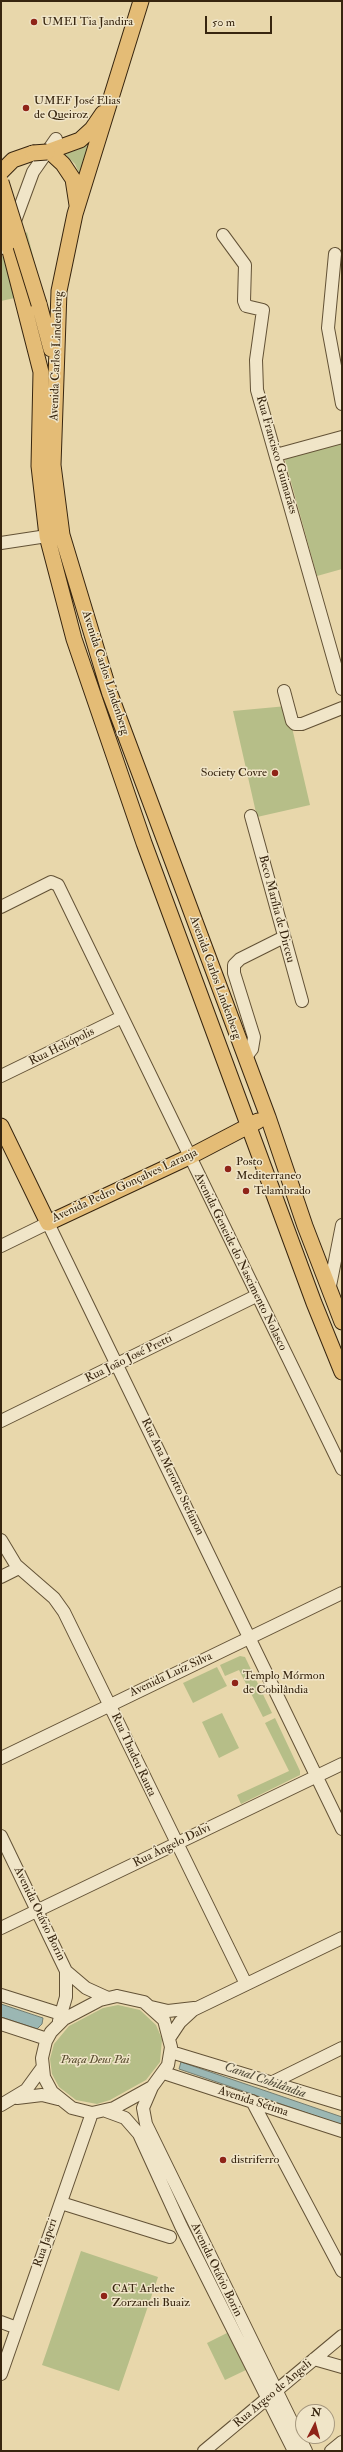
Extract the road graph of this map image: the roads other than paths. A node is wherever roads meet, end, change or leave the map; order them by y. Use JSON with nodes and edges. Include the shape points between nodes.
{"nodes":[{"id":1,"x":141,"y":1,"type":"edge"},
{"id":2,"x":110,"y":101,"type":"junction"},
{"id":3,"x":47,"y":149,"type":"junction"},
{"id":4,"x":1,"y":172,"type":"edge"},
{"id":5,"x":1,"y":182,"type":"edge"},
{"id":6,"x":1,"y":210,"type":"edge"},
{"id":7,"x":76,"y":214,"type":"junction"},
{"id":8,"x":223,"y":235,"type":"dead end"},
{"id":9,"x":1,"y":248,"type":"edge"},
{"id":10,"x":335,"y":254,"type":"dead end"},
{"id":11,"x":32,"y":305,"type":"junction"},
{"id":12,"x":49,"y":382,"type":"junction"},
{"id":13,"x":342,"y":404,"type":"edge"},
{"id":14,"x":342,"y":438,"type":"edge"},
{"id":15,"x":276,"y":455,"type":"junction"},
{"id":16,"x":47,"y":536,"type":"junction"},
{"id":17,"x":1,"y":543,"type":"edge"},
{"id":18,"x":342,"y":689,"type":"edge"},
{"id":19,"x":284,"y":691,"type":"dead end"},
{"id":20,"x":342,"y":708,"type":"edge"},
{"id":21,"x":251,"y":816,"type":"dead end"},
{"id":22,"x":1,"y":907,"type":"edge"},
{"id":23,"x":284,"y":937,"type":"junction"},
{"id":24,"x":302,"y":1001,"type":"dead end"},
{"id":25,"x":122,"y":1017,"type":"junction"},
{"id":26,"x":245,"y":1058,"type":"junction"},
{"id":27,"x":1,"y":1076,"type":"edge"},
{"id":28,"x":268,"y":1117,"type":"junction"},
{"id":29,"x":249,"y":1125,"type":"junction"},
{"id":30,"x":1,"y":1126,"type":"edge"},
{"id":31,"x":189,"y":1157,"type":"junction"},
{"id":32,"x":48,"y":1223,"type":"junction"},
{"id":33,"x":342,"y":1225,"type":"edge"},
{"id":34,"x":1,"y":1246,"type":"edge"},
{"id":35,"x":329,"y":1291,"type":"junction"},
{"id":36,"x":256,"y":1296,"type":"junction"},
{"id":37,"x":342,"y":1322,"type":"edge"},
{"id":38,"x":118,"y":1365,"type":"junction"},
{"id":39,"x":342,"y":1372,"type":"edge"},
{"id":40,"x":1,"y":1421,"type":"edge"},
{"id":41,"x":342,"y":1469,"type":"edge"},
{"id":42,"x":1,"y":1540,"type":"edge"},
{"id":43,"x":19,"y":1568,"type":"junction"},
{"id":44,"x":1,"y":1577,"type":"edge"},
{"id":45,"x":342,"y":1593,"type":"edge"},
{"id":46,"x":250,"y":1638,"type":"junction"},
{"id":47,"x":110,"y":1704,"type":"junction"},
{"id":48,"x":1,"y":1758,"type":"edge"},
{"id":49,"x":342,"y":1764,"type":"edge"},
{"id":50,"x":316,"y":1776,"type":"junction"},
{"id":51,"x":342,"y":1829,"type":"edge"},
{"id":52,"x":1,"y":1836,"type":"edge"},
{"id":53,"x":176,"y":1844,"type":"junction"},
{"id":54,"x":38,"y":1911,"type":"junction"},
{"id":55,"x":1,"y":1928,"type":"edge"},
{"id":56,"x":342,"y":1938,"type":"edge"},
{"id":57,"x":66,"y":1971,"type":"junction"},
{"id":58,"x":246,"y":1984,"type":"junction"},
{"id":59,"x":1,"y":1995,"type":"edge"},
{"id":60,"x":108,"y":1998,"type":"junction"},
{"id":61,"x":200,"y":2006,"type":"junction"},
{"id":62,"x":152,"y":2007,"type":"junction"},
{"id":63,"x":56,"y":2017,"type":"junction"},
{"id":64,"x":1,"y":2024,"type":"edge"},
{"id":65,"x":170,"y":2037,"type":"junction"},
{"id":66,"x":47,"y":2039,"type":"junction"},
{"id":67,"x":342,"y":2048,"type":"edge"},
{"id":68,"x":171,"y":2052,"type":"junction"},
{"id":69,"x":42,"y":2068,"type":"junction"},
{"id":70,"x":164,"y":2073,"type":"junction"},
{"id":71,"x":271,"y":2083,"type":"junction"},
{"id":72,"x":152,"y":2087,"type":"junction"},
{"id":73,"x":58,"y":2099,"type":"junction"},
{"id":74,"x":252,"y":2101,"type":"junction"},
{"id":75,"x":6,"y":2103,"type":"edge"},
{"id":76,"x":342,"y":2104,"type":"edge"},
{"id":77,"x":106,"y":2111,"type":"junction"},
{"id":78,"x":92,"y":2112,"type":"junction"},
{"id":79,"x":342,"y":2131,"type":"edge"},
{"id":80,"x":158,"y":2163,"type":"junction"},
{"id":81,"x":60,"y":2203,"type":"junction"},
{"id":82,"x":170,"y":2237,"type":"dead end"},
{"id":83,"x":342,"y":2271,"type":"edge"},
{"id":84,"x":1,"y":2322,"type":"edge"},
{"id":85,"x":17,"y":2328,"type":"junction"},
{"id":86,"x":342,"y":2336,"type":"edge"},
{"id":87,"x":314,"y":2359,"type":"junction"},
{"id":88,"x":342,"y":2367,"type":"edge"},
{"id":89,"x":1,"y":2374,"type":"edge"},
{"id":90,"x":271,"y":2395,"type":"junction"},
{"id":91,"x":342,"y":2442,"type":"edge"},
{"id":92,"x":204,"y":2451,"type":"edge"},
{"id":93,"x":294,"y":2451,"type":"edge"},
{"id":94,"x":306,"y":2451,"type":"edge"},
{"id":95,"x":331,"y":2451,"type":"edge"}],
"edges":[{"from":1,"to":2,"type":"main road","name":"Avenida Carlos Lindenberg"},
{"from":2,"to":3,"type":"main road","via":[[86,135],[68,146]]},
{"from":2,"to":7,"type":"main road","name":"Avenida Carlos Lindenberg"},
{"from":3,"to":4,"type":"main road","via":[[12,160]]},
{"from":3,"to":7,"type":"main road","via":[[63,164],[73,179],[77,196]]},
{"from":3,"to":9,"type":"street","via":[[33,172],[12,229]]},
{"from":5,"to":11,"type":"main road","bridge":true},
{"from":6,"to":11,"type":"main road","bridge":true},
{"from":7,"to":12,"type":"main road","name":"Avenida Carlos Lindenberg","via":[[59,291]]},
{"from":8,"to":15,"type":"street","name":"Rua Francisco Guimarães","via":[[245,265],[246,306],[262,310],[255,376]]},
{"from":10,"to":13,"type":"street","via":[[328,328]]},
{"from":11,"to":12,"type":"main road","via":[[55,362]]},
{"from":12,"to":16,"type":"main road","name":"Avenida Carlos Lindenberg","via":[[39,466]]},
{"from":12,"to":26,"type":"main road","name":"Avenida Carlos Lindenberg","via":[[53,465],[64,542],[110,694]]},
{"from":14,"to":15,"type":"street"},
{"from":15,"to":18,"type":"street","name":"Rua Francisco Guimarães"},
{"from":16,"to":17,"type":"street"},
{"from":16,"to":29,"type":"main road","name":"Avenida Carlos Lindenberg","via":[[58,584],[89,687]]},
{"from":19,"to":20,"type":"street","via":[[295,724],[302,724]]},
{"from":21,"to":23,"type":"street","name":"Beco Marília de Dirceu"},
{"from":22,"to":25,"type":"street","name":"Avenida Geneide do Nascimento Nolasco","via":[[55,882]]},
{"from":23,"to":24,"type":"street","name":"Beco Marília de Dirceu"},
{"from":23,"to":26,"type":"street","via":[[240,959],[234,965],[234,973],[254,1038],[252,1049]]},
{"from":25,"to":27,"type":"street","name":"Rua Heliópolis"},
{"from":25,"to":31,"type":"street","name":"Avenida Geneide do Nascimento Nolasco"},
{"from":26,"to":28,"type":"main road","name":"Avenida Carlos Lindenberg"},
{"from":28,"to":29,"type":"main road","name":"Avenida Pedro Gonçalves Laranja"},
{"from":28,"to":35,"type":"main road","name":"Avenida Carlos Lindenberg"},
{"from":29,"to":31,"type":"main road","name":"Avenida Pedro Gonçalves Laranja"},
{"from":29,"to":39,"type":"main road","name":"Avenida Carlos Lindenberg"},
{"from":30,"to":32,"type":"main road","name":"Rua Ana Merotto Stefanon"},
{"from":31,"to":32,"type":"main road","name":"Avenida Pedro Gonçalves Laranja"},
{"from":31,"to":36,"type":"street","name":"Avenida Geneide do Nascimento Nolasco"},
{"from":32,"to":34,"type":"street","name":"Avenida Pedro Gonçalves Laranja"},
{"from":32,"to":38,"type":"street","name":"Rua Ana Merotto Stefanon"},
{"from":33,"to":35,"type":"street"},
{"from":35,"to":37,"type":"main road","name":"Avenida Carlos Lindenberg"},
{"from":36,"to":38,"type":"street","name":"Rua João José Pretti"},
{"from":36,"to":41,"type":"street","name":"Avenida Geneide do Nascimento Nolasco"},
{"from":38,"to":40,"type":"street","name":"Rua João José Pretti"},
{"from":38,"to":46,"type":"street","name":"Rua Ana Merotto Stefanon"},
{"from":42,"to":43,"type":"street","name":"Rua Thadeu Rauta"},
{"from":43,"to":44,"type":"street"},
{"from":43,"to":47,"type":"street","name":"Rua Thadeu Rauta","via":[[61,1607]]},
{"from":45,"to":46,"type":"street","name":"Avenida Luiz Silva"},
{"from":46,"to":47,"type":"street","name":"Avenida Luiz Silva"},
{"from":46,"to":50,"type":"street","name":"Rua Ana Merotto Stefanon"},
{"from":47,"to":48,"type":"street","name":"Avenida Luiz Silva"},
{"from":47,"to":53,"type":"street","name":"Rua Thadeu Rauta"},
{"from":49,"to":50,"type":"street","name":"Rua Ângelo Dalvi"},
{"from":50,"to":51,"type":"street","name":"Rua Ana Merotto Stefanon"},
{"from":50,"to":53,"type":"street","name":"Rua Ângelo Dalvi"},
{"from":52,"to":54,"type":"street","name":"Avenida Otávio Borin"},
{"from":53,"to":54,"type":"street","name":"Rua Ângelo Dalvi"},
{"from":53,"to":58,"type":"street","name":"Rua Thadeu Rauta"},
{"from":54,"to":55,"type":"street","name":"Rua Ângelo Dalvi"},
{"from":54,"to":57,"type":"street","name":"Avenida Otávio Borin"},
{"from":56,"to":58,"type":"street"},
{"from":57,"to":60,"type":"street","name":"Avenida Otávio Borin","via":[[86,1988]]},
{"from":57,"to":63,"type":"street","name":"Avenida Otávio Borin","via":[[66,1996]]},
{"from":58,"to":61,"type":"street"},
{"from":59,"to":63,"type":"street"},
{"from":60,"to":62,"type":"street","via":[[135,1998]]},
{"from":60,"to":63,"type":"street","via":[[64,2019]]},
{"from":61,"to":62,"type":"street","via":[[177,2012]]},
{"from":61,"to":65,"type":"street","via":[[180,2022]]},
{"from":62,"to":65,"type":"street","via":[[164,2020]]},
{"from":63,"to":66,"type":"street"},
{"from":64,"to":66,"type":"street"},
{"from":65,"to":68,"type":"street"},
{"from":66,"to":69,"type":"street","via":[[43,2049]]},
{"from":67,"to":71,"type":"street"},
{"from":68,"to":70,"type":"street"},
{"from":68,"to":71,"type":"street"},
{"from":69,"to":73,"type":"street","via":[[48,2085]]},
{"from":69,"to":75,"type":"street","via":[[26,2090]]},
{"from":70,"to":72,"type":"street"},
{"from":70,"to":74,"type":"street","name":"Avenida Sétima"},
{"from":71,"to":76,"type":"street"},
{"from":72,"to":77,"type":"street"},
{"from":72,"to":80,"type":"street","name":"Avenida Otávio Borin","via":[[144,2102],[144,2119]]},
{"from":73,"to":75,"type":"street","via":[[33,2095]]},
{"from":73,"to":78,"type":"street","via":[[72,2108]]},
{"from":74,"to":79,"type":"street","name":"Avenida Sétima"},
{"from":74,"to":83,"type":"street"},
{"from":77,"to":78,"type":"street"},
{"from":77,"to":80,"type":"street","name":"Avenida Otávio Borin","via":[[119,2114],[130,2122]]},
{"from":78,"to":81,"type":"street","name":"Rua Japeri"},
{"from":80,"to":90,"type":"street","name":"Avenida Otávio Borin"},
{"from":81,"to":82,"type":"street"},
{"from":81,"to":85,"type":"street","name":"Rua Japeri"},
{"from":84,"to":85,"type":"street"},
{"from":85,"to":89,"type":"street","name":"Rua Japeri"},
{"from":86,"to":87,"type":"street","name":"Rua Argeo de Angeli"},
{"from":87,"to":88,"type":"street"},
{"from":87,"to":90,"type":"street","name":"Rua Argeo de Angeli"},
{"from":90,"to":92,"type":"street","name":"Rua Argeo de Angeli"},
{"from":90,"to":93,"type":"street","name":"Avenida Otávio Borin"},
{"from":90,"to":94,"type":"street","name":"Avenida Otávio Borin"},
{"from":91,"to":95,"type":"street"}]}
